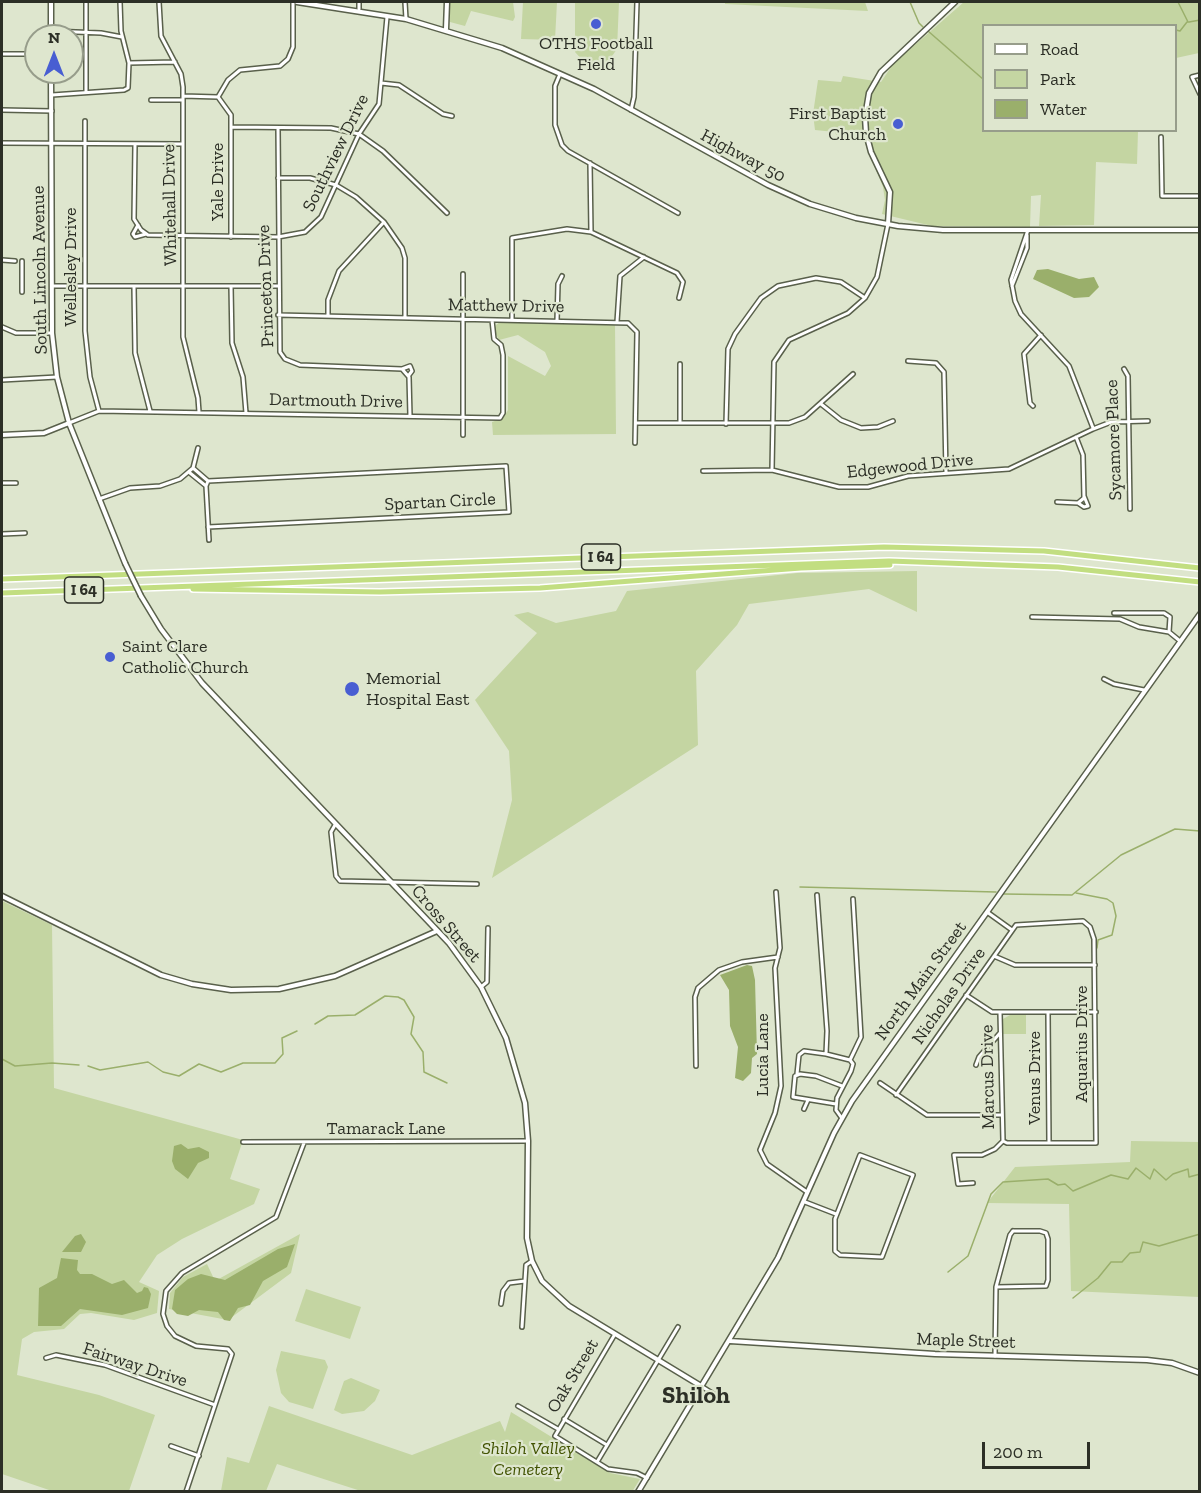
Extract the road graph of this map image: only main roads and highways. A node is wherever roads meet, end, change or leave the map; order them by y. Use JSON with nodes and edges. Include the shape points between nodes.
{"nodes":[{"id":1,"x":51,"y":2,"type":"edge"},
{"id":2,"x":295,"y":2,"type":"edge"},
{"id":3,"x":447,"y":2,"type":"edge"},
{"id":4,"x":955,"y":2,"type":"edge"},
{"id":5,"x":51,"y":24,"type":"edge"},
{"id":6,"x":446,"y":29,"type":"junction"},
{"id":7,"x":52,"y":84,"type":"edge"},
{"id":8,"x":888,"y":224,"type":"junction"},
{"id":9,"x":1200,"y":230,"type":"edge"},
{"id":10,"x":69,"y":423,"type":"junction"},
{"id":11,"x":2,"y":435,"type":"edge"},
{"id":12,"x":918,"y":561,"type":"junction"},
{"id":13,"x":125,"y":563,"type":"joint"},
{"id":14,"x":1200,"y":568,"type":"edge"},
{"id":15,"x":2,"y":579,"type":"edge"},
{"id":16,"x":1200,"y":582,"type":"edge"},
{"id":17,"x":167,"y":587,"type":"junction"},
{"id":18,"x":2,"y":593,"type":"edge"},
{"id":19,"x":1200,"y":614,"type":"edge"},
{"id":20,"x":2,"y":896,"type":"edge"},
{"id":21,"x":437,"y":931,"type":"junction"},
{"id":22,"x":730,"y":1341,"type":"junction"},
{"id":23,"x":1200,"y":1373,"type":"edge"},
{"id":24,"x":701,"y":1386,"type":"junction"},
{"id":25,"x":638,"y":1491,"type":"edge"}],
"edges":[{"from":1,"to":5,"type":"main road"},
{"from":2,"to":6,"type":"main road","name":"Highway 50","via":[[359,9]]},
{"from":3,"to":6,"type":"main road"},
{"from":4,"to":8,"type":"main road","via":[[881,72],[869,93],[866,133],[890,192]]},
{"from":6,"to":8,"type":"main road","name":"Highway 50","via":[[561,72],[792,197]]},
{"from":7,"to":10,"type":"main road","name":"South Lincoln Avenue","via":[[52,333],[57,377]]},
{"from":8,"to":9,"type":"main road","name":"Highway 50","via":[[1028,233]]},
{"from":10,"to":11,"type":"main road","via":[[29,435]]},
{"from":10,"to":13,"type":"main road","name":"South Lincoln Avenue"},
{"from":12,"to":16,"type":"highway","number":"I 64","via":[[1069,567]]},
{"from":12,"to":17,"type":"highway","number":"I 64"},
{"from":12,"to":17,"type":"highway","via":[[540,588],[370,592]]},
{"from":13,"to":21,"type":"main road","name":"Cross Street","bridge":true,"via":[[161,629],[202,683]]},
{"from":14,"to":15,"type":"highway","number":"I 64","via":[[1044,551],[884,547]]},
{"from":17,"to":18,"type":"highway","number":"I 64"},
{"from":19,"to":22,"type":"main road","name":"North Main Street","via":[[841,1117],[778,1258]]},
{"from":20,"to":21,"type":"main road","via":[[161,975],[231,990],[279,988],[335,976]]},
{"from":21,"to":24,"type":"main road","name":"Cross Street","via":[[481,987],[507,1038],[519,1078],[528,1141],[527,1238],[532,1262],[542,1281],[555,1296]]},
{"from":22,"to":23,"type":"main road","name":"Maple Street","via":[[1161,1361]]},
{"from":22,"to":24,"type":"main road","name":"North Main Street"},
{"from":24,"to":25,"type":"main road","name":"North Main Street"}]}
